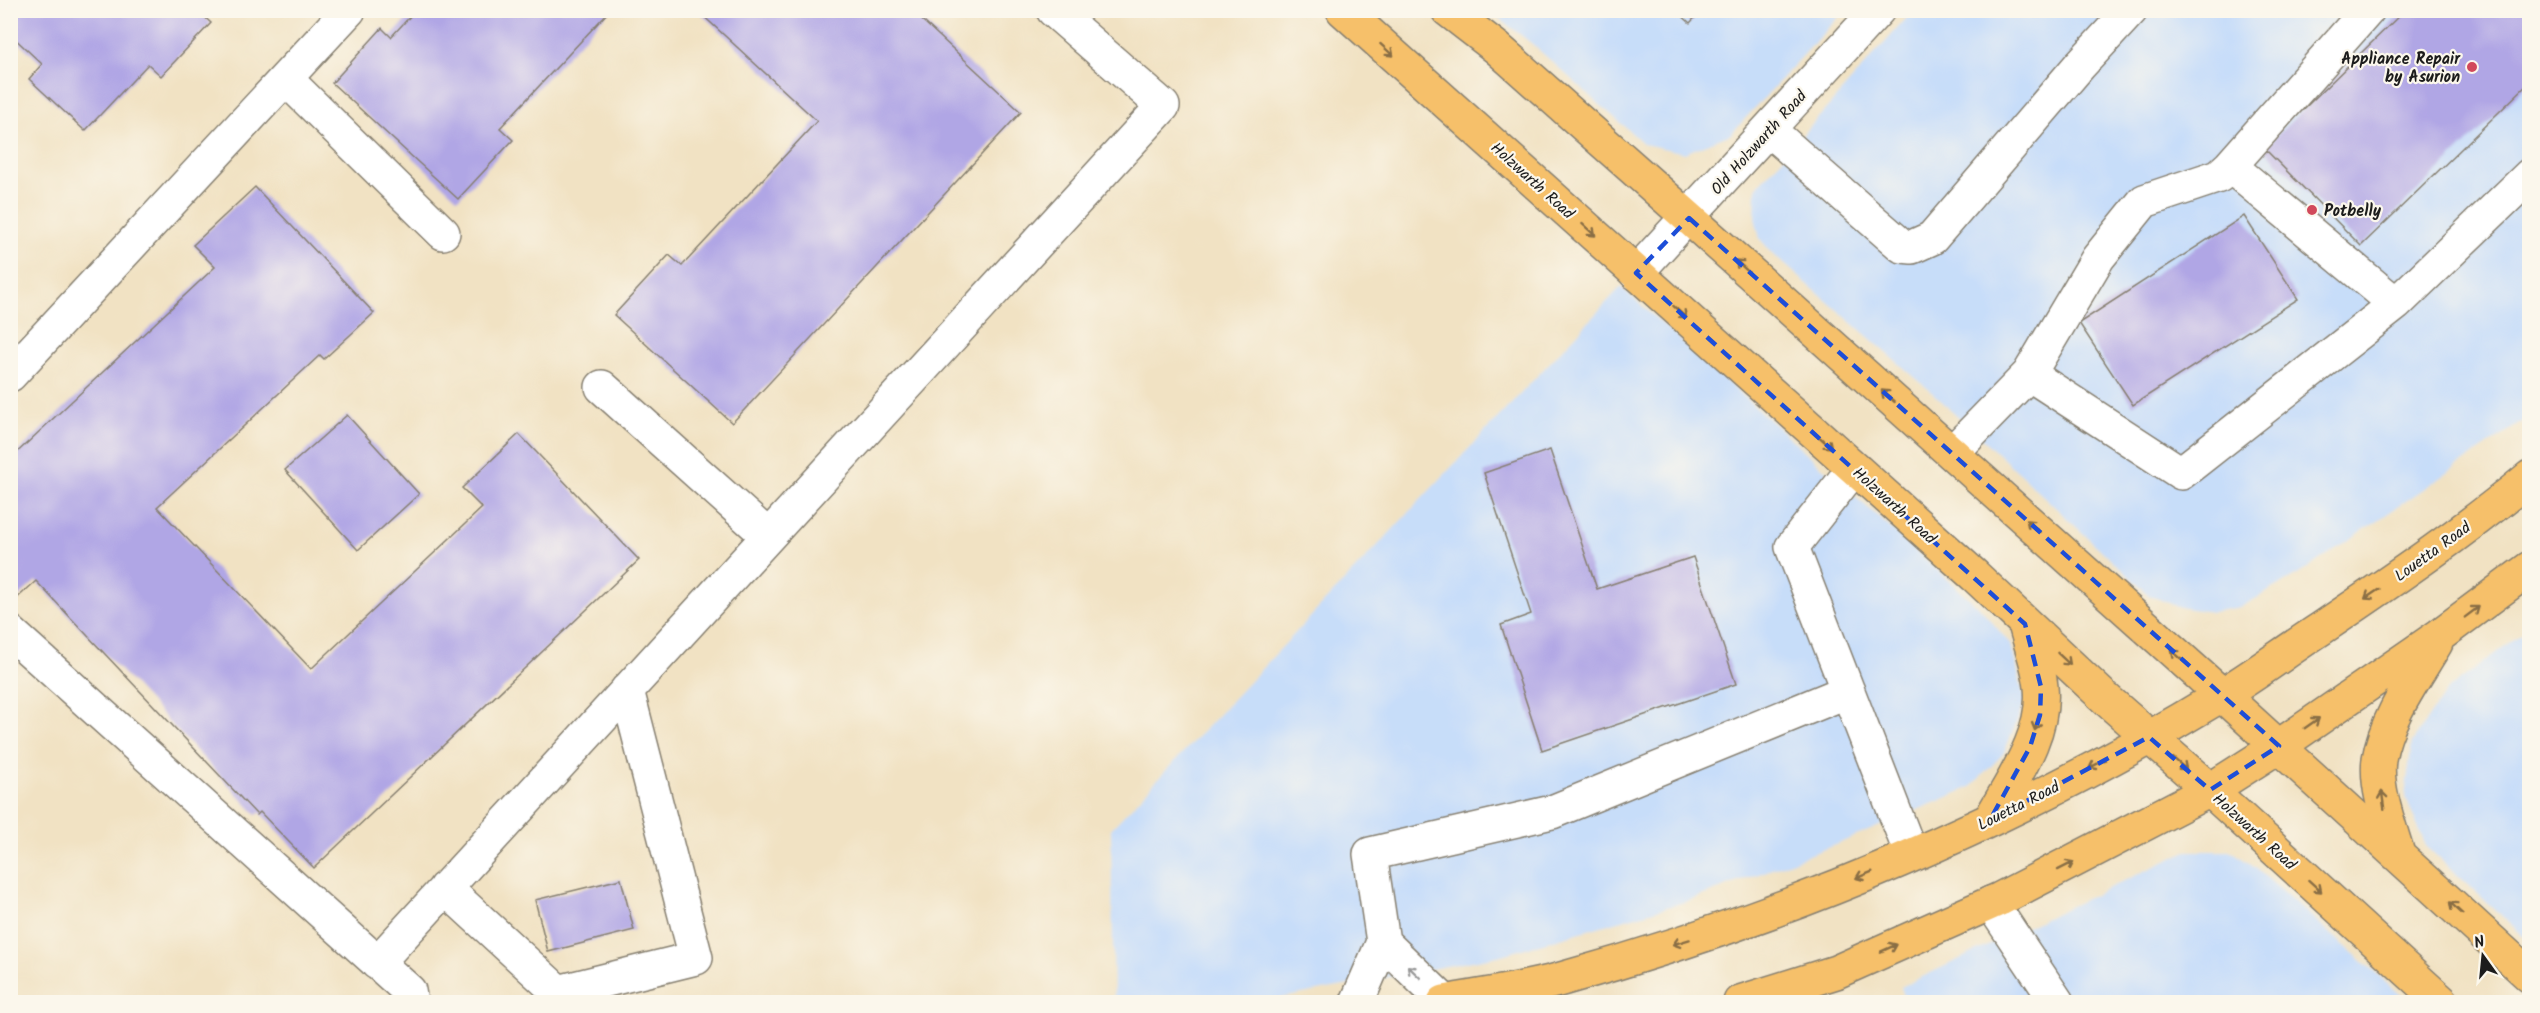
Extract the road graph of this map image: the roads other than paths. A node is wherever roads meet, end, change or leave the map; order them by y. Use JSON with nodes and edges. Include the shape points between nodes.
{"nodes":[{"id":1,"x":349,"y":10,"type":"edge"},
{"id":2,"x":1053,"y":10,"type":"edge"},
{"id":3,"x":1343,"y":10,"type":"edge"},
{"id":4,"x":1448,"y":10,"type":"edge"},
{"id":5,"x":1878,"y":10,"type":"edge"},
{"id":6,"x":2131,"y":10,"type":"edge"},
{"id":7,"x":2368,"y":10,"type":"edge"},
{"id":8,"x":286,"y":79,"type":"junction"},
{"id":9,"x":1769,"y":130,"type":"junction"},
{"id":10,"x":2230,"y":166,"type":"junction"},
{"id":11,"x":2529,"y":175,"type":"edge"},
{"id":12,"x":1689,"y":218,"type":"junction"},
{"id":13,"x":443,"y":233,"type":"dead end"},
{"id":14,"x":1636,"y":273,"type":"junction"},
{"id":15,"x":2396,"y":304,"type":"junction"},
{"id":16,"x":2029,"y":374,"type":"junction"},
{"id":17,"x":10,"y":375,"type":"edge"},
{"id":18,"x":602,"y":387,"type":"dead end"},
{"id":19,"x":1952,"y":453,"type":"junction"},
{"id":20,"x":1854,"y":468,"type":"junction"},
{"id":21,"x":2529,"y":477,"type":"edge"},
{"id":22,"x":768,"y":536,"type":"junction"},
{"id":23,"x":2529,"y":568,"type":"edge"},
{"id":24,"x":2025,"y":624,"type":"junction"},
{"id":25,"x":10,"y":632,"type":"edge"},
{"id":26,"x":2440,"y":635,"type":"junction"},
{"id":27,"x":627,"y":690,"type":"junction"},
{"id":28,"x":1848,"y":691,"type":"junction"},
{"id":29,"x":2222,"y":694,"type":"junction"},
{"id":30,"x":2149,"y":737,"type":"junction"},
{"id":31,"x":2279,"y":746,"type":"junction"},
{"id":32,"x":2210,"y":790,"type":"junction"},
{"id":33,"x":1990,"y":820,"type":"junction"},
{"id":34,"x":1911,"y":854,"type":"junction"},
{"id":35,"x":2399,"y":856,"type":"junction"},
{"id":36,"x":445,"y":888,"type":"junction"},
{"id":37,"x":1991,"y":903,"type":"junction"},
{"id":38,"x":1383,"y":942,"type":"junction"},
{"id":39,"x":377,"y":963,"type":"junction"},
{"id":40,"x":2529,"y":976,"type":"edge"},
{"id":41,"x":2426,"y":997,"type":"edge"},
{"id":42,"x":411,"y":1002,"type":"edge"},
{"id":43,"x":1358,"y":1002,"type":"edge"},
{"id":44,"x":1445,"y":1002,"type":"edge"},
{"id":45,"x":1740,"y":1002,"type":"edge"},
{"id":46,"x":2057,"y":1002,"type":"edge"}],
"edges":[{"from":1,"to":8,"type":"street"},
{"from":2,"to":22,"type":"street","via":[[1163,106]]},
{"from":3,"to":14,"type":"main road","name":"Holzwarth Road","one_way":true},
{"from":4,"to":12,"type":"main road","via":[[1497,48]]},
{"from":5,"to":9,"type":"street","name":"Old Holzwarth Road"},
{"from":6,"to":9,"type":"street","via":[[1932,238],[1912,247],[1902,246]]},
{"from":7,"to":10,"type":"street"},
{"from":8,"to":13,"type":"street"},
{"from":8,"to":17,"type":"street"},
{"from":9,"to":12,"type":"street","name":"Old Holzwarth Road"},
{"from":10,"to":15,"type":"street"},
{"from":10,"to":16,"type":"street","via":[[2218,176],[2144,201],[2098,258]]},
{"from":11,"to":15,"type":"street"},
{"from":12,"to":14,"type":"street","name":"Old Holzwarth Road"},
{"from":19,"to":12,"type":"main road","one_way":true},
{"from":14,"to":20,"type":"main road","name":"Holzwarth Road","one_way":true},
{"from":15,"to":16,"type":"street","via":[[2181,473]]},
{"from":16,"to":19,"type":"street"},
{"from":18,"to":22,"type":"street"},
{"from":29,"to":19,"type":"main road","one_way":true},
{"from":20,"to":24,"type":"main road","name":"Holzwarth Road"},
{"from":20,"to":28,"type":"street","via":[[1792,547]]},
{"from":21,"to":29,"type":"main road","name":"Louetta Road","one_way":true,"via":[[2412,567]]},
{"from":22,"to":27,"type":"street"},
{"from":26,"to":23,"type":"main road","one_way":true},
{"from":24,"to":30,"type":"main road","name":"Holzwarth Road","one_way":true},
{"from":24,"to":33,"type":"main road","one_way":true,"via":[[2041,687],[2040,715],[2030,747]]},
{"from":25,"to":39,"type":"street"},
{"from":31,"to":26,"type":"main road","one_way":true},
{"from":35,"to":26,"type":"main road","one_way":true,"via":[[2382,804],[2379,760],[2394,715]]},
{"from":27,"to":36,"type":"street"},
{"from":27,"to":36,"type":"street","via":[[696,958],[558,992]]},
{"from":28,"to":34,"type":"street"},
{"from":28,"to":38,"type":"street","via":[[1552,812],[1370,854]]},
{"from":29,"to":30,"type":"main road","name":"Louetta Road"},
{"from":29,"to":31,"type":"main road"},
{"from":30,"to":32,"type":"main road","name":"Holzwarth Road","one_way":true},
{"from":30,"to":33,"type":"main road","name":"Louetta Road","one_way":true},
{"from":31,"to":32,"type":"main road"},
{"from":31,"to":35,"type":"main road"},
{"from":37,"to":32,"type":"main road","one_way":true},
{"from":32,"to":41,"type":"main road","name":"Holzwarth Road","one_way":true},
{"from":33,"to":34,"type":"main road","name":"Louetta Road"},
{"from":34,"to":44,"type":"main road","name":"Louetta Road","one_way":true,"via":[[1710,933],[1556,981]]},
{"from":40,"to":35,"type":"main road","one_way":true},
{"from":36,"to":39,"type":"street"},
{"from":45,"to":37,"type":"main road","one_way":true,"via":[[1836,972]]},
{"from":37,"to":46,"type":"street"},
{"from":38,"to":43,"type":"street"},
{"from":44,"to":38,"type":"street","one_way":true},
{"from":39,"to":42,"type":"street","via":[[409,991]]}]}
